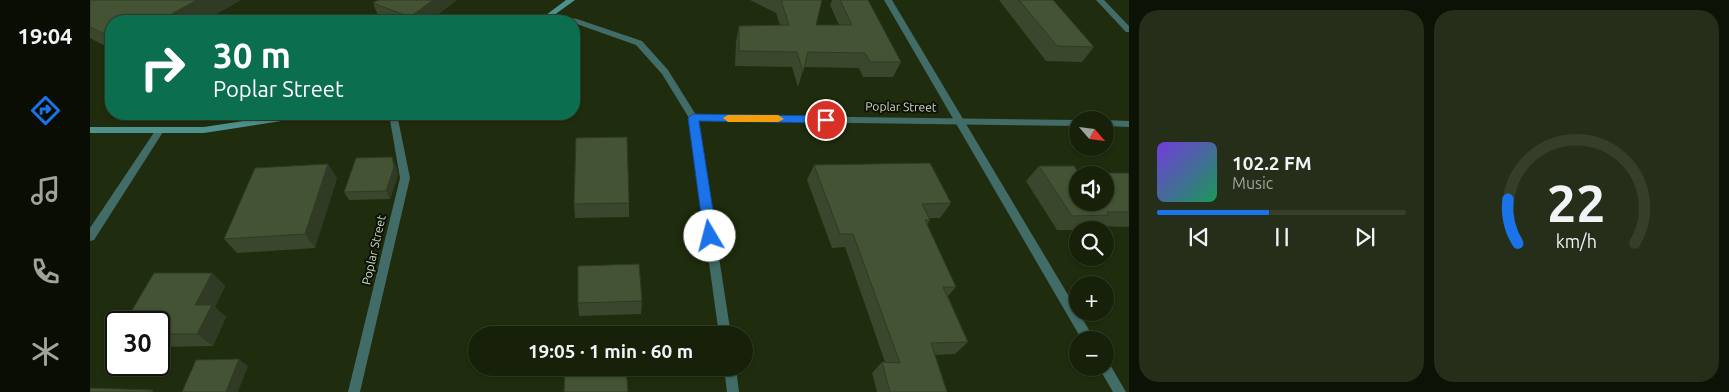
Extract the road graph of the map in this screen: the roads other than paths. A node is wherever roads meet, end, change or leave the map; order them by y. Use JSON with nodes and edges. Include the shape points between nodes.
{"nodes":[{"id":1,"x":571,"y":0,"type":"edge"},
{"id":2,"x":888,"y":0,"type":"edge"},
{"id":3,"x":1100,"y":0,"type":"edge"},
{"id":4,"x":552,"y":15,"type":"edge"},
{"id":5,"x":580,"y":23,"type":"edge"},
{"id":6,"x":1129,"y":30,"type":"edge"},
{"id":7,"x":693,"y":118,"type":"junction"},
{"id":8,"x":268,"y":120,"type":"edge"},
{"id":9,"x":394,"y":120,"type":"edge"},
{"id":10,"x":960,"y":121,"type":"junction"},
{"id":11,"x":1069,"y":123,"type":"edge"},
{"id":12,"x":1114,"y":123,"type":"edge"},
{"id":13,"x":1129,"y":124,"type":"edge"},
{"id":14,"x":90,"y":130,"type":"edge"},
{"id":15,"x":160,"y":130,"type":"junction"},
{"id":16,"x":90,"y":237,"type":"edge"},
{"id":17,"x":724,"y":326,"type":"edge"},
{"id":18,"x":1084,"y":331,"type":"edge"},
{"id":19,"x":731,"y":376,"type":"edge"},
{"id":20,"x":1110,"y":376,"type":"edge"},
{"id":21,"x":354,"y":392,"type":"edge"},
{"id":22,"x":733,"y":392,"type":"edge"},
{"id":23,"x":1120,"y":392,"type":"edge"}],
"edges":[{"from":1,"to":4,"type":"main road"},
{"from":2,"to":10,"type":"street"},
{"from":3,"to":6,"type":"street"},
{"from":5,"to":7,"type":"street","via":[[639,43],[665,72]]},
{"from":7,"to":10,"type":"street","name":"Poplar Street"},
{"from":7,"to":17,"type":"street"},
{"from":8,"to":15,"type":"main road","via":[[204,130]]},
{"from":9,"to":21,"type":"street","name":"Poplar Street","via":[[405,178]]},
{"from":10,"to":11,"type":"street","name":"Poplar Street"},
{"from":10,"to":18,"type":"street"},
{"from":12,"to":13,"type":"street"},
{"from":14,"to":15,"type":"main road"},
{"from":15,"to":16,"type":"street"},
{"from":19,"to":22,"type":"street"},
{"from":20,"to":23,"type":"street"}]}
